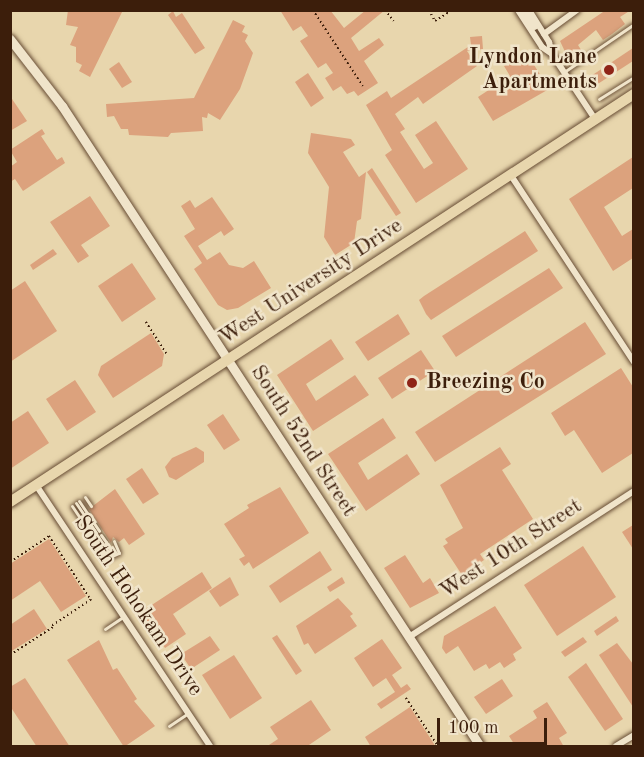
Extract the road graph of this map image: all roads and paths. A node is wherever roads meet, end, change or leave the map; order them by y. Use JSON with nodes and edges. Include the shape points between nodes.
{"nodes":[{"id":1,"x":313,"y":10,"type":"edge"},
{"id":2,"x":385,"y":10,"type":"edge"},
{"id":3,"x":429,"y":10,"type":"edge"},
{"id":4,"x":452,"y":10,"type":"edge"},
{"id":5,"x":518,"y":10,"type":"edge"},
{"id":6,"x":524,"y":10,"type":"edge"},
{"id":7,"x":529,"y":10,"type":"edge"},
{"id":8,"x":577,"y":10,"type":"edge"},
{"id":9,"x":394,"y":21,"type":"dead end"},
{"id":10,"x":633,"y":24,"type":"edge"},
{"id":11,"x":544,"y":34,"type":"junction"},
{"id":12,"x":10,"y":39,"type":"edge"},
{"id":13,"x":552,"y":54,"type":"junction"},
{"id":14,"x":564,"y":72,"type":"junction"},
{"id":15,"x":633,"y":77,"type":"edge"},
{"id":16,"x":363,"y":86,"type":"dead end"},
{"id":17,"x":633,"y":94,"type":"edge"},
{"id":18,"x":599,"y":99,"type":"dead end"},
{"id":19,"x":596,"y":119,"type":"junction"},
{"id":20,"x":510,"y":174,"type":"junction"},
{"id":21,"x":146,"y":322,"type":"dead end"},
{"id":22,"x":167,"y":354,"type":"dead end"},
{"id":23,"x":226,"y":360,"type":"junction"},
{"id":24,"x":633,"y":362,"type":"edge"},
{"id":25,"x":36,"y":485,"type":"junction"},
{"id":26,"x":633,"y":491,"type":"edge"},
{"id":27,"x":85,"y":497,"type":"dead end"},
{"id":28,"x":10,"y":502,"type":"edge"},
{"id":29,"x":76,"y":503,"type":"dead end"},
{"id":30,"x":91,"y":506,"type":"dead end"},
{"id":31,"x":97,"y":535,"type":"junction"},
{"id":32,"x":114,"y":541,"type":"dead end"},
{"id":33,"x":104,"y":555,"type":"junction"},
{"id":34,"x":10,"y":562,"type":"edge"},
{"id":35,"x":124,"y":616,"type":"junction"},
{"id":36,"x":105,"y":629,"type":"dead end"},
{"id":37,"x":409,"y":637,"type":"junction"},
{"id":38,"x":10,"y":655,"type":"edge"},
{"id":39,"x":406,"y":698,"type":"dead end"},
{"id":40,"x":188,"y":713,"type":"junction"},
{"id":41,"x":169,"y":726,"type":"dead end"},
{"id":42,"x":633,"y":735,"type":"edge"},
{"id":43,"x":210,"y":747,"type":"edge"},
{"id":44,"x":438,"y":747,"type":"edge"},
{"id":45,"x":480,"y":747,"type":"edge"},
{"id":46,"x":615,"y":747,"type":"edge"}],
"edges":[{"from":1,"to":16,"type":"path"},
{"from":2,"to":9,"type":"path"},
{"from":3,"to":4,"type":"path","via":[[435,21]]},
{"from":5,"to":13,"type":"street","via":[[542,47]]},
{"from":6,"to":11,"type":"street"},
{"from":7,"to":11,"type":"street"},
{"from":8,"to":11,"type":"street"},
{"from":10,"to":14,"type":"lane"},
{"from":11,"to":13,"type":"street"},
{"from":12,"to":23,"type":"main road","name":"South 52nd Street","via":[[62,106]]},
{"from":13,"to":14,"type":"street"},
{"from":14,"to":19,"type":"street"},
{"from":15,"to":18,"type":"lane"},
{"from":17,"to":19,"type":"main road","name":"West University Drive"},
{"from":19,"to":20,"type":"main road","name":"West University Drive"},
{"from":20,"to":23,"type":"main road","name":"West University Drive"},
{"from":20,"to":24,"type":"street"},
{"from":21,"to":22,"type":"path"},
{"from":23,"to":25,"type":"main road","name":"West University Drive"},
{"from":23,"to":37,"type":"main road","name":"South 52nd Street"},
{"from":25,"to":28,"type":"main road","name":"West University Drive"},
{"from":25,"to":35,"type":"street","name":"South Hohokam Drive"},
{"from":26,"to":37,"type":"street","name":"West 10th Street"},
{"from":27,"to":30,"type":"lane"},
{"from":29,"to":31,"type":"lane"},
{"from":31,"to":33,"type":"lane"},
{"from":31,"to":33,"type":"lane","via":[[106,543]]},
{"from":32,"to":33,"type":"lane","via":[[119,553],[109,558]]},
{"from":34,"to":38,"type":"path","via":[[49,536],[91,600]]},
{"from":35,"to":36,"type":"lane"},
{"from":35,"to":40,"type":"street","name":"South Hohokam Drive"},
{"from":37,"to":45,"type":"main road","name":"South 52nd Street"},
{"from":39,"to":44,"type":"path"},
{"from":40,"to":41,"type":"lane"},
{"from":40,"to":43,"type":"street","name":"South Hohokam Drive"},
{"from":42,"to":46,"type":"street"}]}
